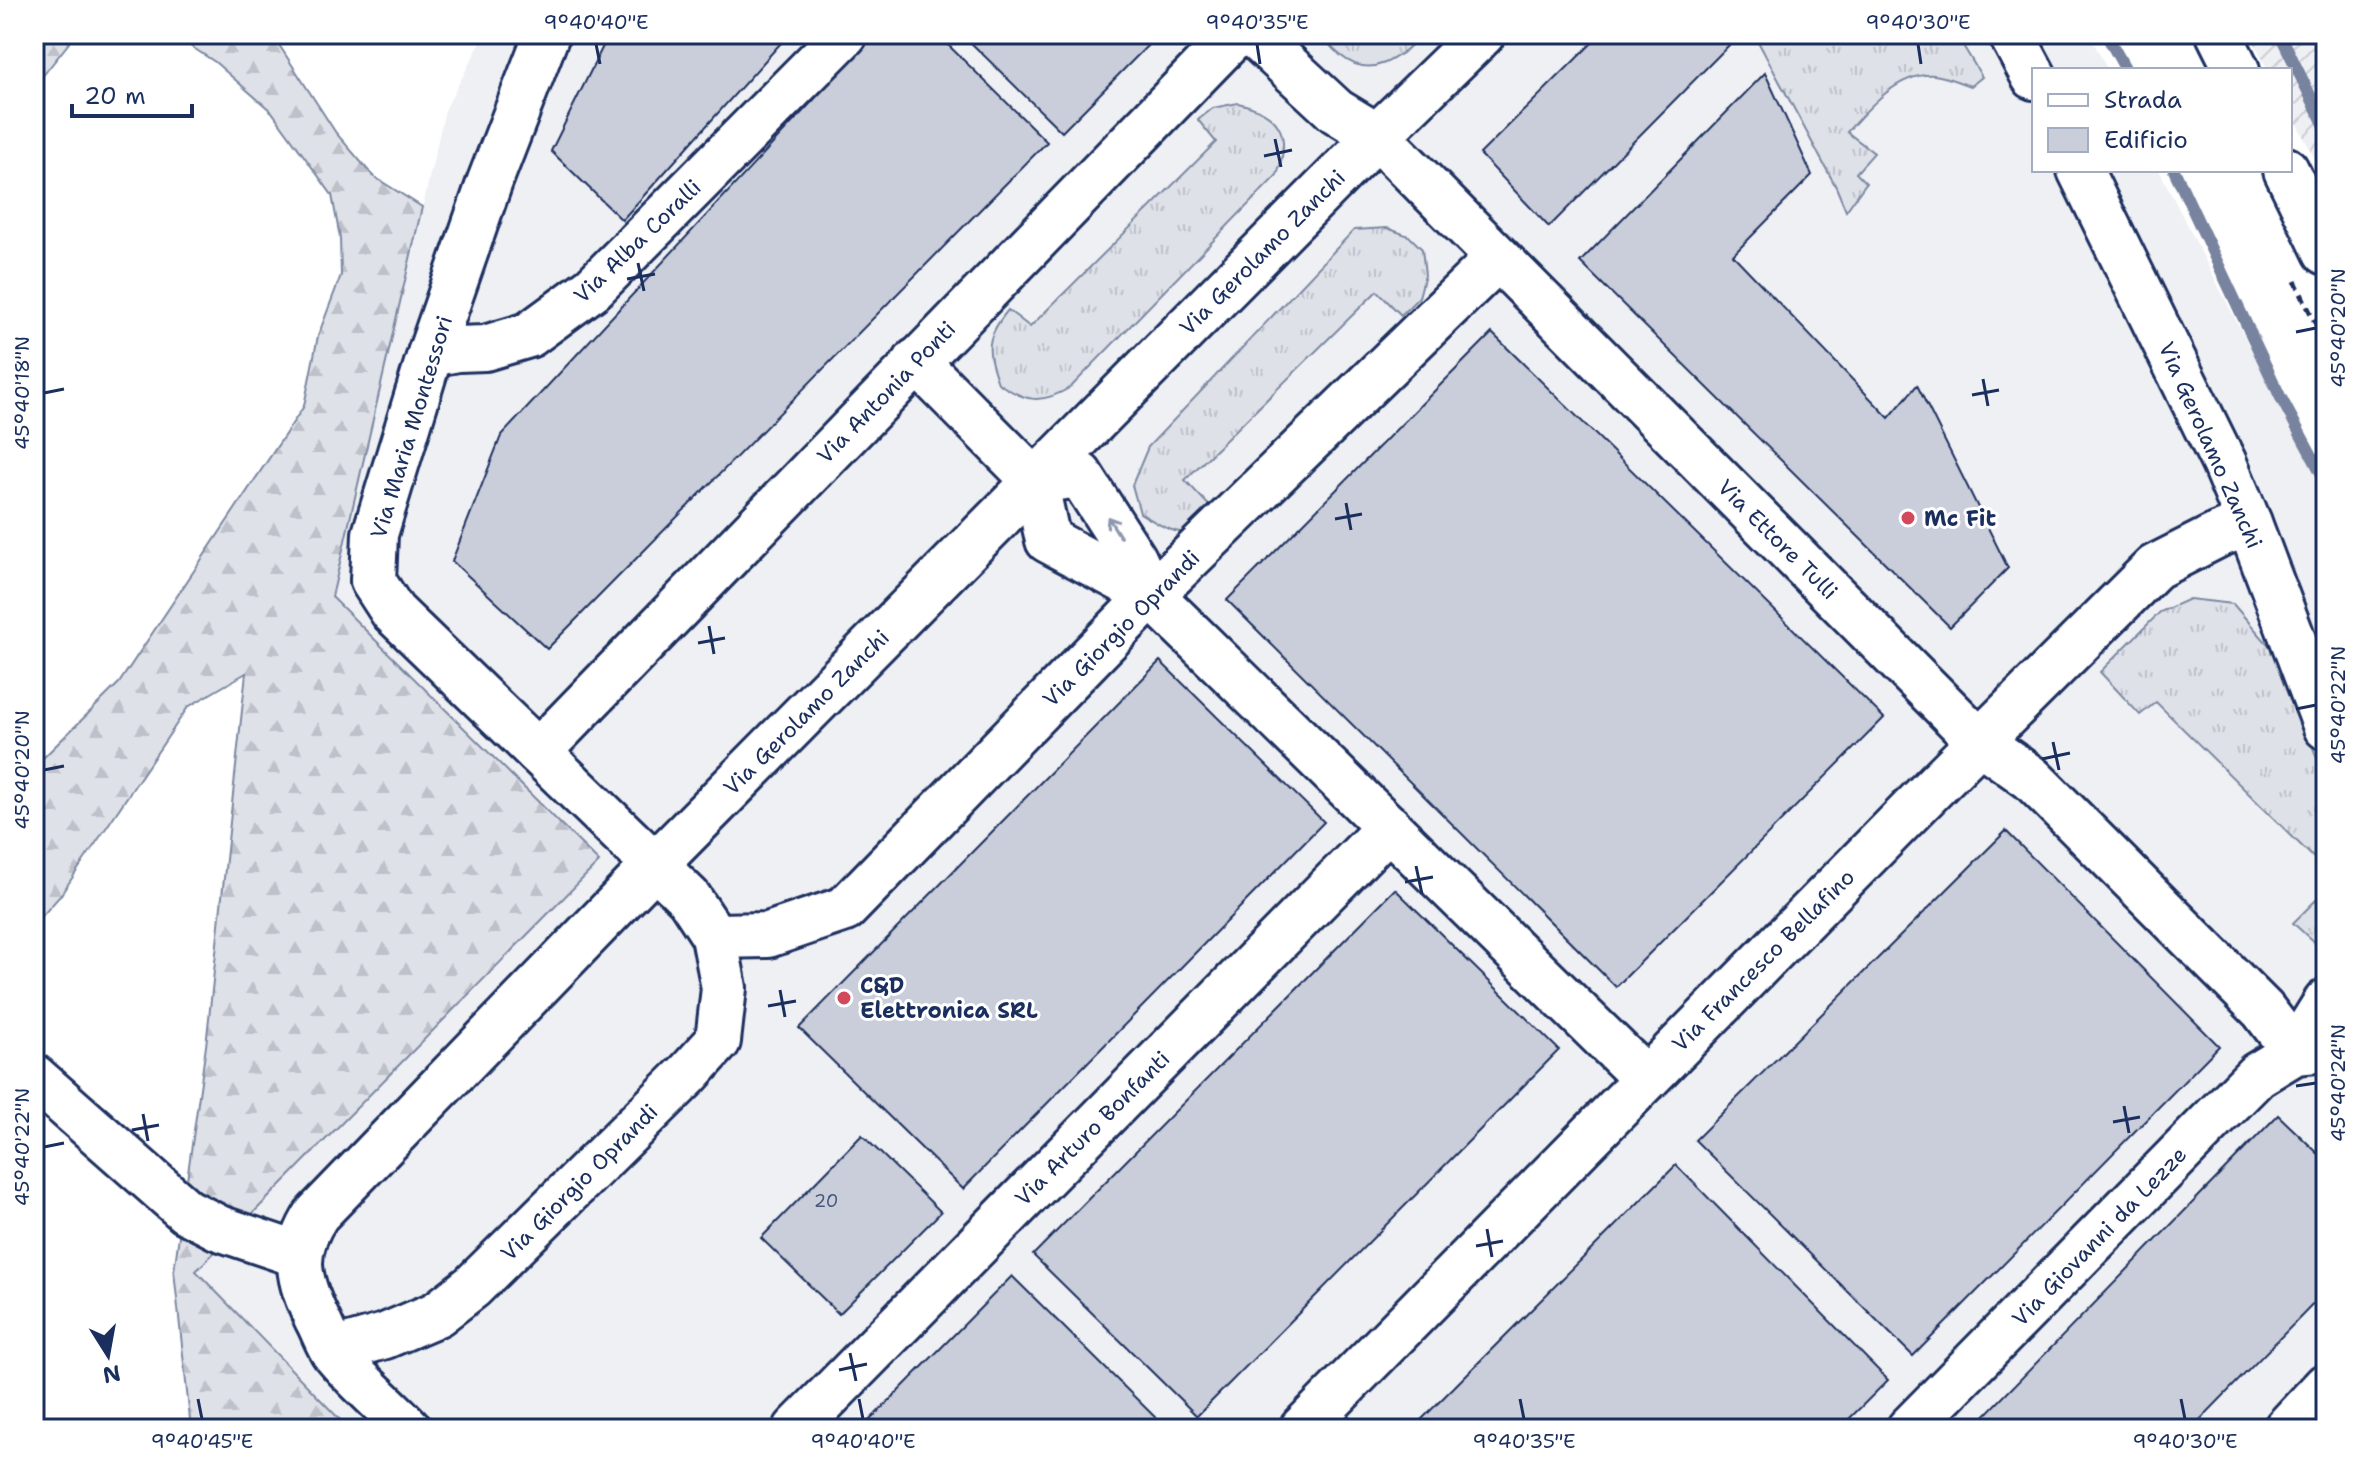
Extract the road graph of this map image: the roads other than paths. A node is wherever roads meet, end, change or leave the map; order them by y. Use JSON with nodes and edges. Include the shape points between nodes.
{"nodes":[{"id":1,"x":547,"y":34,"type":"edge"},
{"id":2,"x":845,"y":34,"type":"edge"},
{"id":3,"x":1236,"y":34,"type":"edge"},
{"id":4,"x":1253,"y":34,"type":"edge"},
{"id":5,"x":1482,"y":34,"type":"edge"},
{"id":6,"x":2011,"y":34,"type":"edge"},
{"id":7,"x":2219,"y":34,"type":"edge"},
{"id":8,"x":2236,"y":68,"type":"edge"},
{"id":9,"x":2032,"y":73,"type":"edge"},
{"id":10,"x":1377,"y":136,"type":"junction"},
{"id":11,"x":2081,"y":172,"type":"edge"},
{"id":12,"x":2287,"y":172,"type":"edge"},
{"id":13,"x":2326,"y":252,"type":"edge"},
{"id":14,"x":1498,"y":258,"type":"junction"},
{"id":15,"x":430,"y":354,"type":"junction"},
{"id":16,"x":916,"y":361,"type":"junction"},
{"id":17,"x":1035,"y":481,"type":"junction"},
{"id":18,"x":2249,"y":523,"type":"junction"},
{"id":19,"x":1151,"y":595,"type":"junction"},
{"id":20,"x":2326,"y":727,"type":"edge"},
{"id":21,"x":1980,"y":742,"type":"junction"},
{"id":22,"x":538,"y":752,"type":"junction"},
{"id":23,"x":1389,"y":827,"type":"junction"},
{"id":24,"x":655,"y":865,"type":"junction"},
{"id":25,"x":714,"y":936,"type":"junction"},
{"id":26,"x":2326,"y":1002,"type":"edge"},
{"id":27,"x":2311,"y":1050,"type":"edge"},
{"id":28,"x":34,"y":1077,"type":"edge"},
{"id":29,"x":1646,"y":1079,"type":"junction"},
{"id":30,"x":299,"y":1255,"type":"junction"},
{"id":31,"x":333,"y":1351,"type":"junction"},
{"id":32,"x":2326,"y":1386,"type":"edge"},
{"id":33,"x":409,"y":1429,"type":"edge"},
{"id":34,"x":796,"y":1429,"type":"edge"},
{"id":35,"x":1302,"y":1429,"type":"edge"},
{"id":36,"x":1909,"y":1429,"type":"edge"},
{"id":37,"x":2286,"y":1429,"type":"edge"}],
"edges":[{"from":1,"to":15,"type":"street","name":"Via Maria Montessori"},
{"from":2,"to":15,"type":"street","name":"Via Alba Coralli","via":[[593,288],[529,335],[485,348]]},
{"from":3,"to":16,"type":"street","name":"Via Antonia Ponti"},
{"from":4,"to":10,"type":"street","name":"Via Ettore Tulli","via":[[1336,111]]},
{"from":5,"to":10,"type":"street","name":"Via Gerolamo Zanchi"},
{"from":6,"to":9,"type":"street"},
{"from":7,"to":8,"type":"street"},
{"from":10,"to":14,"type":"street","name":"Via Ettore Tulli"},
{"from":10,"to":17,"type":"street","name":"Via Gerolamo Zanchi"},
{"from":11,"to":18,"type":"street","name":"Via Gerolamo Zanchi"},
{"from":12,"to":13,"type":"street"},
{"from":14,"to":19,"type":"street","name":"Via Giorgio Oprandi"},
{"from":14,"to":21,"type":"street","name":"Via Ettore Tulli"},
{"from":15,"to":22,"type":"street","name":"Via Maria Montessori","via":[[375,534],[373,581],[393,612]]},
{"from":16,"to":17,"type":"street"},
{"from":16,"to":22,"type":"street","name":"Via Antonia Ponti"},
{"from":17,"to":19,"type":"street","via":[[1048,540]]},
{"from":19,"to":17,"type":"street","one_way":true,"via":[[1080,475]]},
{"from":17,"to":24,"type":"street","name":"Via Gerolamo Zanchi"},
{"from":18,"to":20,"type":"street","name":"Via Gerolamo Zanchi"},
{"from":18,"to":21,"type":"street","name":"Via Francesco Bellafino","via":[[2155,567]]},
{"from":19,"to":23,"type":"street"},
{"from":19,"to":25,"type":"street","name":"Via Giorgio Oprandi","via":[[845,909],[768,935]]},
{"from":21,"to":27,"type":"street","name":"Via Ettore Tulli","via":[[2031,778],[2263,1010]]},
{"from":21,"to":29,"type":"street","name":"Via Francesco Bellafino"},
{"from":22,"to":24,"type":"street","name":"Via Maria Montessori"},
{"from":23,"to":29,"type":"street"},
{"from":23,"to":34,"type":"street","name":"Via Arturo Bonfanti"},
{"from":24,"to":25,"type":"street","name":"Via Giorgio Oprandi","via":[[689,898]]},
{"from":24,"to":30,"type":"street","name":"Via Gerolamo Zanchi","via":[[317,1214]]},
{"from":25,"to":31,"type":"street","name":"Via Giorgio Oprandi","via":[[724,988],[718,1041],[689,1073],[472,1287],[437,1314]]},
{"from":26,"to":27,"type":"street","name":"Via Giovanni da Lezze"},
{"from":27,"to":36,"type":"street","name":"Via Giovanni da Lezze","via":[[2257,1075]]},
{"from":28,"to":30,"type":"street","via":[[186,1211]]},
{"from":29,"to":35,"type":"street","name":"Via Francesco Bellafino"},
{"from":30,"to":31,"type":"street","via":[[307,1297]]},
{"from":31,"to":33,"type":"street"},
{"from":32,"to":37,"type":"street"}]}
